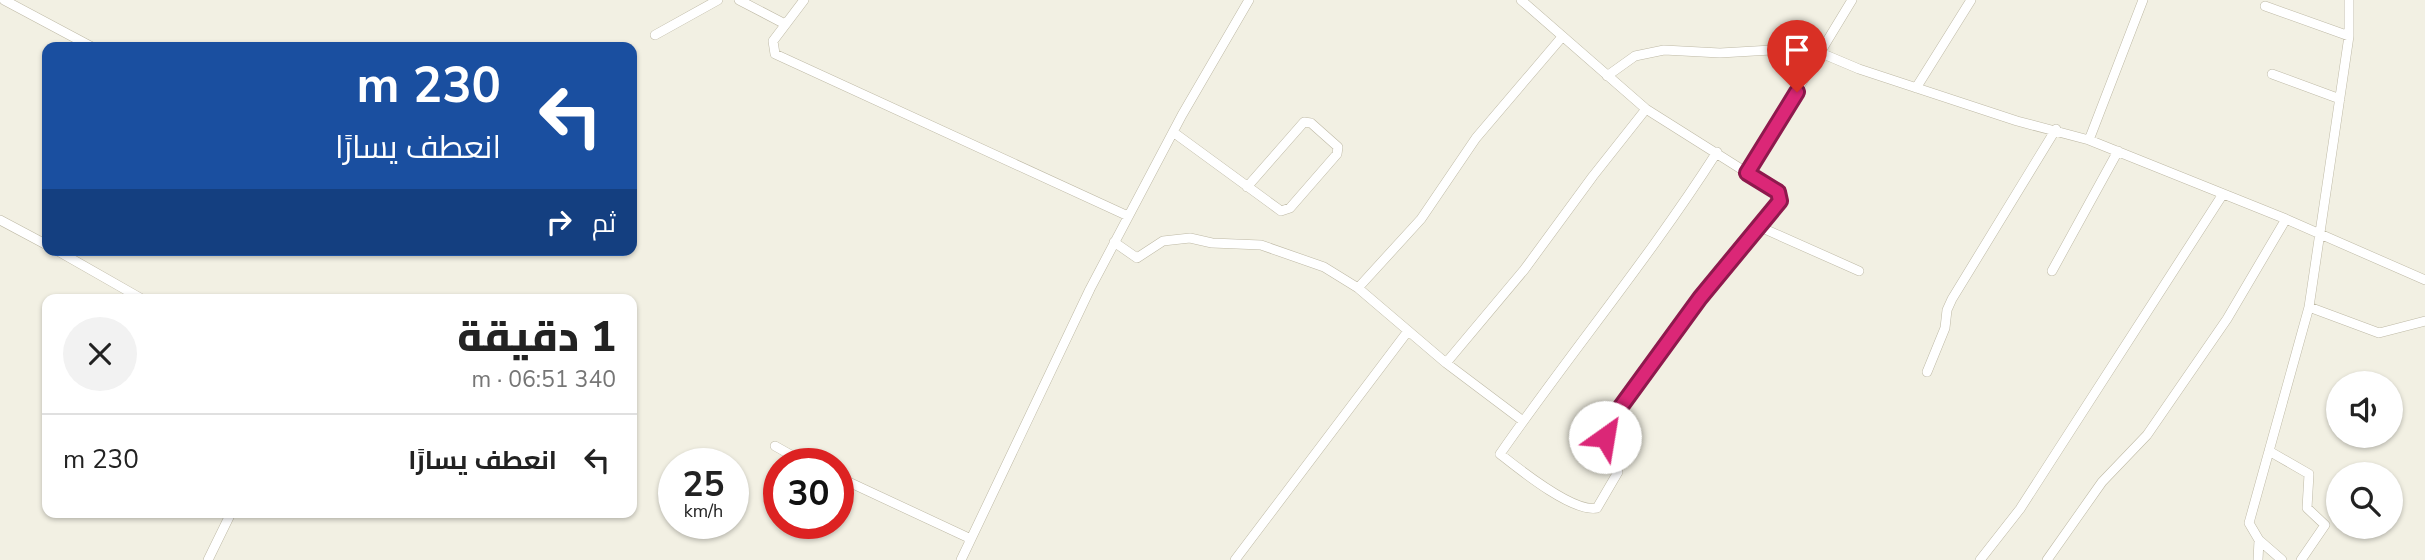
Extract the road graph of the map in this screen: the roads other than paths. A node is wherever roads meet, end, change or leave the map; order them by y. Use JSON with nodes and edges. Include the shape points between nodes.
{"nodes":[{"id":1,"x":4,"y":0,"type":"edge"},
{"id":2,"x":718,"y":0,"type":"edge"},
{"id":3,"x":739,"y":0,"type":"edge"},
{"id":4,"x":804,"y":0,"type":"edge"},
{"id":5,"x":1249,"y":0,"type":"edge"},
{"id":6,"x":1521,"y":0,"type":"edge"},
{"id":7,"x":1852,"y":0,"type":"edge"},
{"id":8,"x":1971,"y":0,"type":"edge"},
{"id":9,"x":2143,"y":0,"type":"edge"},
{"id":10,"x":2349,"y":0,"type":"edge"},
{"id":11,"x":2265,"y":6,"type":"dead end"},
{"id":12,"x":785,"y":24,"type":"junction"},
{"id":13,"x":655,"y":35,"type":"dead end"},
{"id":14,"x":2349,"y":36,"type":"junction"},
{"id":15,"x":1562,"y":37,"type":"junction"},
{"id":16,"x":83,"y":42,"type":"edge"},
{"id":17,"x":1821,"y":53,"type":"junction"},
{"id":18,"x":2272,"y":74,"type":"dead end"},
{"id":19,"x":1607,"y":76,"type":"junction"},
{"id":20,"x":1916,"y":88,"type":"junction"},
{"id":21,"x":2340,"y":99,"type":"junction"},
{"id":22,"x":1646,"y":109,"type":"junction"},
{"id":23,"x":2056,"y":129,"type":"junction"},
{"id":24,"x":1173,"y":132,"type":"junction"},
{"id":25,"x":2089,"y":140,"type":"junction"},
{"id":26,"x":2118,"y":151,"type":"junction"},
{"id":27,"x":1717,"y":152,"type":"junction"},
{"id":28,"x":1747,"y":173,"type":"junction"},
{"id":29,"x":1247,"y":187,"type":"junction"},
{"id":30,"x":2222,"y":194,"type":"junction"},
{"id":31,"x":1128,"y":216,"type":"junction"},
{"id":32,"x":2286,"y":219,"type":"junction"},
{"id":33,"x":0,"y":220,"type":"edge"},
{"id":34,"x":1760,"y":227,"type":"junction"},
{"id":35,"x":2320,"y":235,"type":"junction"},
{"id":36,"x":42,"y":242,"type":"edge"},
{"id":37,"x":1114,"y":242,"type":"junction"},
{"id":38,"x":67,"y":256,"type":"edge"},
{"id":39,"x":1859,"y":271,"type":"dead end"},
{"id":40,"x":2052,"y":271,"type":"dead end"},
{"id":41,"x":2425,"y":280,"type":"edge"},
{"id":42,"x":1358,"y":288,"type":"junction"},
{"id":43,"x":133,"y":294,"type":"edge"},
{"id":44,"x":2309,"y":307,"type":"junction"},
{"id":45,"x":2425,"y":321,"type":"edge"},
{"id":46,"x":1408,"y":331,"type":"junction"},
{"id":47,"x":1446,"y":363,"type":"junction"},
{"id":48,"x":1927,"y":372,"type":"dead end"},
{"id":49,"x":1523,"y":421,"type":"junction"},
{"id":50,"x":775,"y":446,"type":"dead end"},
{"id":51,"x":779,"y":448,"type":"edge"},
{"id":52,"x":2269,"y":451,"type":"junction"},
{"id":53,"x":854,"y":484,"type":"edge"},
{"id":54,"x":229,"y":518,"type":"edge"},
{"id":55,"x":971,"y":539,"type":"junction"},
{"id":56,"x":2259,"y":540,"type":"junction"},
{"id":57,"x":208,"y":560,"type":"edge"},
{"id":58,"x":961,"y":560,"type":"edge"},
{"id":59,"x":1235,"y":560,"type":"edge"},
{"id":60,"x":1980,"y":560,"type":"edge"},
{"id":61,"x":2047,"y":560,"type":"edge"},
{"id":62,"x":2258,"y":560,"type":"edge"},
{"id":63,"x":2282,"y":560,"type":"edge"},
{"id":64,"x":2301,"y":560,"type":"edge"}],
"edges":[{"from":1,"to":16,"type":"street"},
{"from":2,"to":13,"type":"street"},
{"from":3,"to":12,"type":"street"},
{"from":4,"to":12,"type":"street"},
{"from":5,"to":24,"type":"street"},
{"from":6,"to":15,"type":"street"},
{"from":7,"to":17,"type":"street"},
{"from":8,"to":20,"type":"street"},
{"from":9,"to":25,"type":"street"},
{"from":10,"to":14,"type":"street"},
{"from":11,"to":14,"type":"street"},
{"from":12,"to":31,"type":"street","via":[[773,41],[775,54]]},
{"from":14,"to":21,"type":"street"},
{"from":15,"to":19,"type":"street"},
{"from":15,"to":42,"type":"street","via":[[1476,138],[1421,219]]},
{"from":17,"to":19,"type":"street","via":[[1664,50],[1635,56]]},
{"from":17,"to":20,"type":"street"},
{"from":17,"to":28,"type":"street"},
{"from":18,"to":21,"type":"street"},
{"from":19,"to":22,"type":"street"},
{"from":20,"to":23,"type":"street"},
{"from":21,"to":35,"type":"street"},
{"from":22,"to":27,"type":"street"},
{"from":22,"to":47,"type":"street","via":[[1524,270]]},
{"from":23,"to":25,"type":"street"},
{"from":23,"to":48,"type":"street","via":[[1952,299]]},
{"from":24,"to":29,"type":"street"},
{"from":24,"to":31,"type":"street"},
{"from":25,"to":26,"type":"street"},
{"from":26,"to":30,"type":"street"},
{"from":26,"to":40,"type":"street"},
{"from":27,"to":28,"type":"street"},
{"from":27,"to":49,"type":"street","via":[[1648,255]]},
{"from":28,"to":34,"type":"street","via":[[1778,192],[1780,198]]},
{"from":29,"to":29,"type":"street","via":[[1286,211],[1337,154],[1338,147],[1304,122]]},
{"from":30,"to":32,"type":"street"},
{"from":30,"to":60,"type":"street","via":[[2021,509]]},
{"from":31,"to":37,"type":"street"},
{"from":32,"to":35,"type":"street"},
{"from":32,"to":61,"type":"street","via":[[2227,319],[2147,435],[2102,482]]},
{"from":33,"to":36,"type":"street"},
{"from":34,"to":39,"type":"street"},
{"from":34,"to":49,"type":"street","via":[[1700,298],[1605,430],[1618,472],[1597,508],[1586,509],[1539,484],[1500,454]]},
{"from":35,"to":41,"type":"street"},
{"from":35,"to":44,"type":"street"},
{"from":37,"to":42,"type":"street","via":[[1138,258],[1163,241],[1182,237],[1261,245],[1324,267]]},
{"from":37,"to":55,"type":"street"},
{"from":38,"to":43,"type":"street"},
{"from":42,"to":46,"type":"street"},
{"from":44,"to":45,"type":"street","via":[[2379,332]]},
{"from":44,"to":52,"type":"street"},
{"from":46,"to":47,"type":"street"},
{"from":46,"to":59,"type":"street"},
{"from":47,"to":49,"type":"street"},
{"from":50,"to":51,"type":"street"},
{"from":52,"to":56,"type":"street","via":[[2249,523]]},
{"from":52,"to":64,"type":"street","via":[[2309,474],[2307,508],[2325,526]]},
{"from":53,"to":55,"type":"street"},
{"from":54,"to":57,"type":"street"},
{"from":55,"to":58,"type":"street"},
{"from":56,"to":62,"type":"street"},
{"from":56,"to":63,"type":"street"}]}
